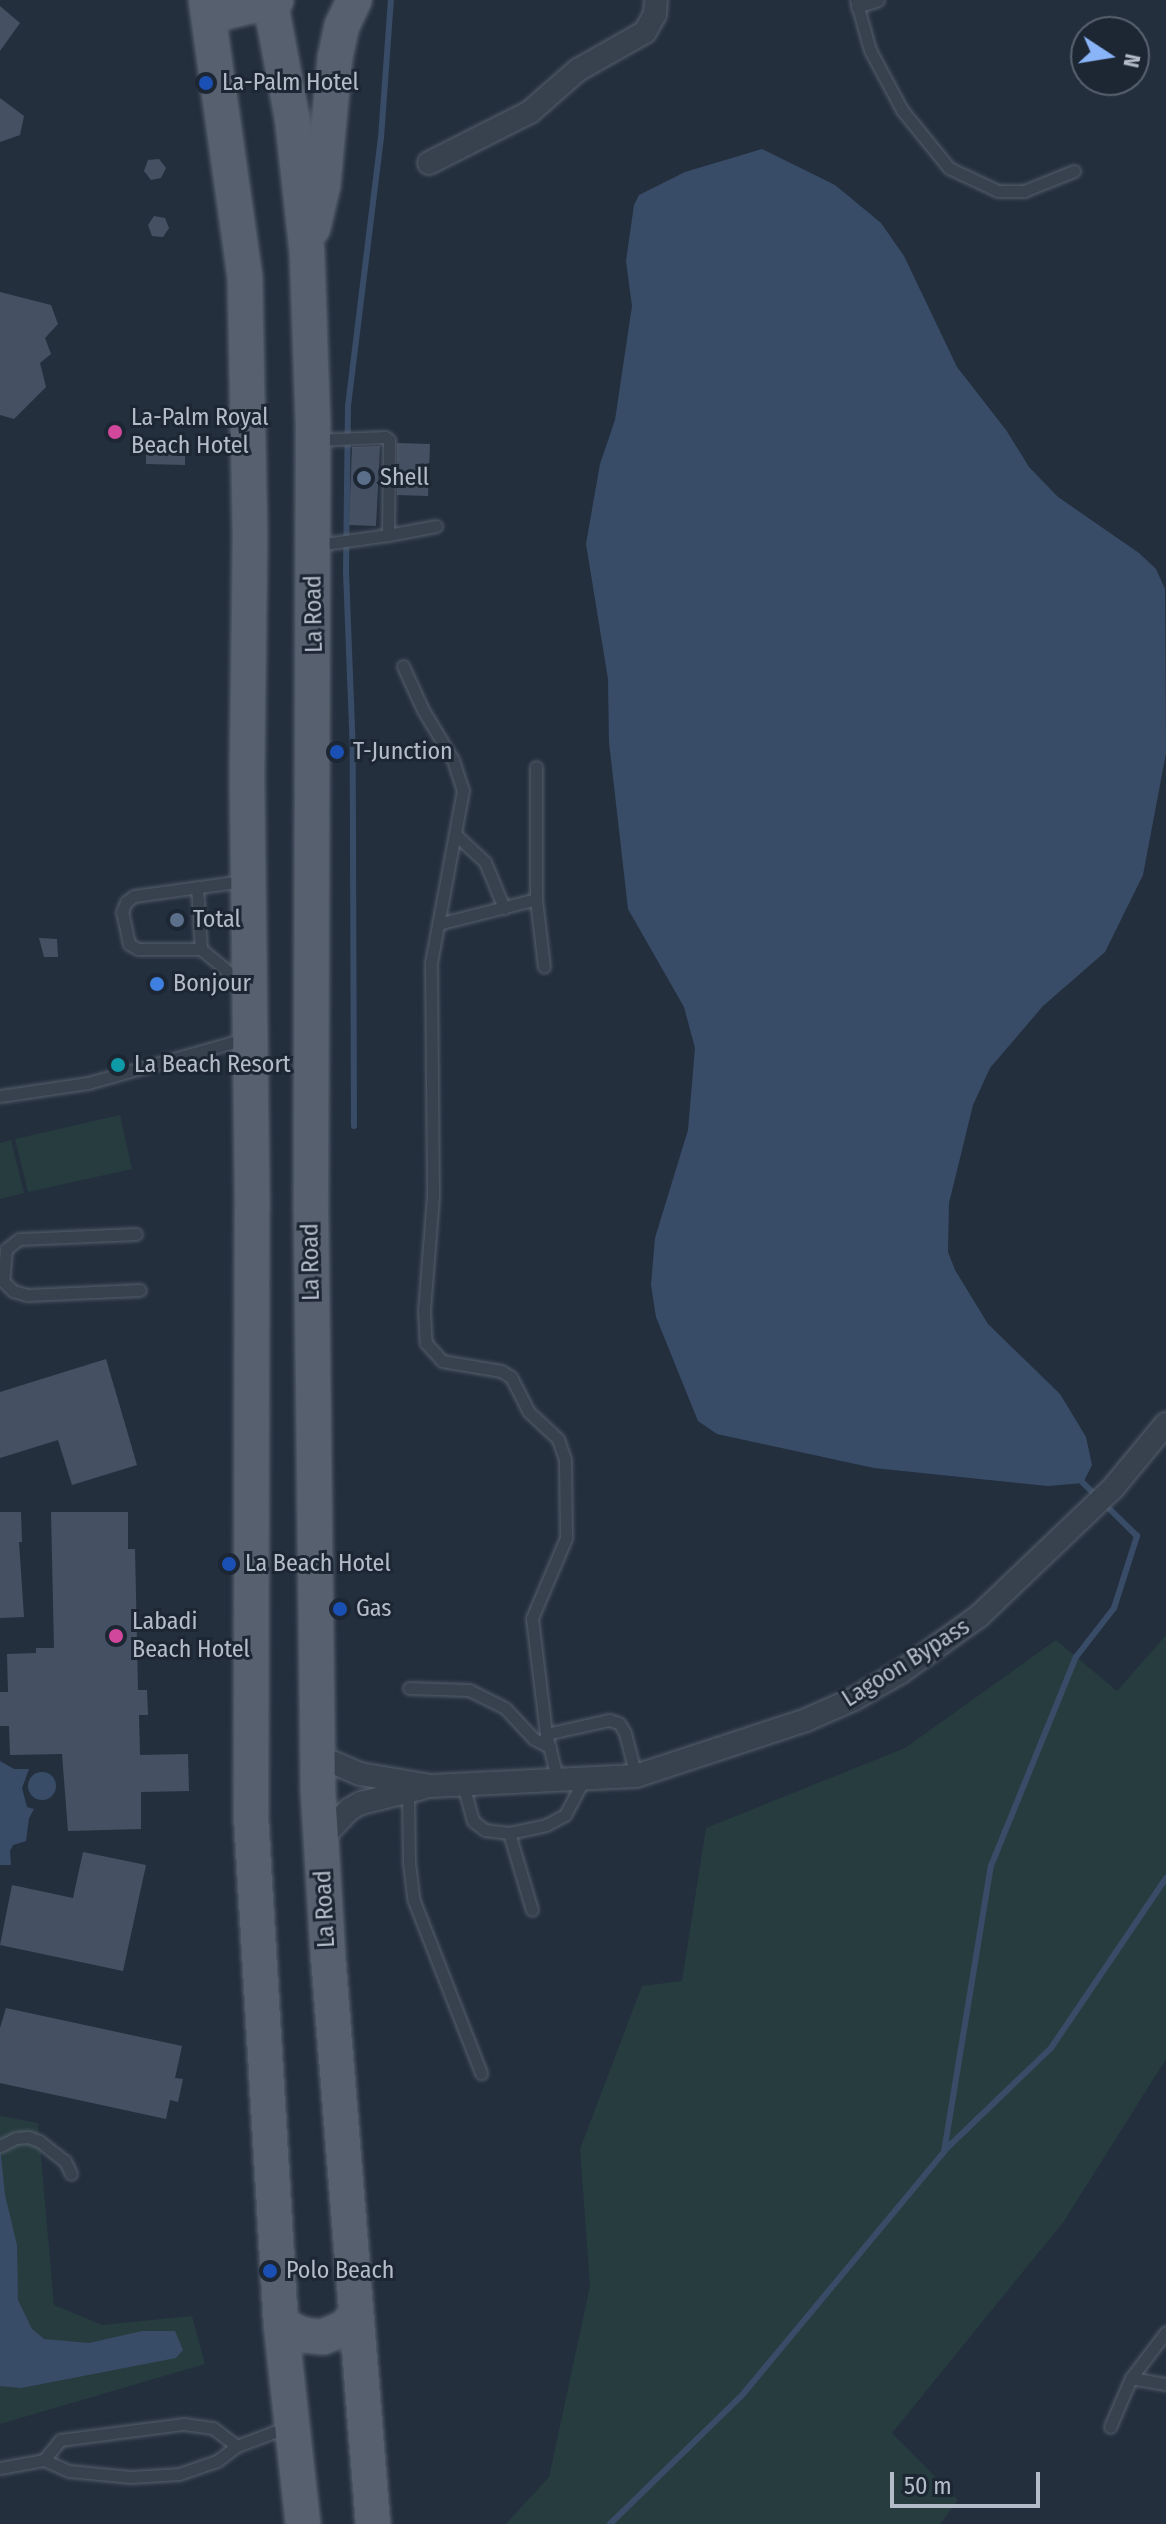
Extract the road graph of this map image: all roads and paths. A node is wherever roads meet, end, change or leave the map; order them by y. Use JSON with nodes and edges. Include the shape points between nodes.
{"nodes":[{"id":1,"x":354,"y":0,"type":"edge"},
{"id":2,"x":656,"y":0,"type":"edge"},
{"id":3,"x":878,"y":0,"type":"edge"},
{"id":4,"x":272,"y":1,"type":"edge"},
{"id":5,"x":857,"y":4,"type":"edge"},
{"id":6,"x":207,"y":8,"type":"edge"},
{"id":7,"x":429,"y":163,"type":"dead end"},
{"id":8,"x":1074,"y":171,"type":"dead end"},
{"id":9,"x":307,"y":252,"type":"junction"},
{"id":10,"x":325,"y":439,"type":"junction"},
{"id":11,"x":436,"y":526,"type":"dead end"},
{"id":12,"x":388,"y":535,"type":"junction"},
{"id":13,"x":325,"y":544,"type":"junction"},
{"id":14,"x":403,"y":666,"type":"dead end"},
{"id":15,"x":536,"y":767,"type":"dead end"},
{"id":16,"x":455,"y":834,"type":"junction"},
{"id":17,"x":247,"y":880,"type":"junction"},
{"id":18,"x":197,"y":887,"type":"junction"},
{"id":19,"x":536,"y":899,"type":"junction"},
{"id":20,"x":504,"y":908,"type":"junction"},
{"id":21,"x":438,"y":924,"type":"junction"},
{"id":22,"x":201,"y":949,"type":"junction"},
{"id":23,"x":544,"y":967,"type":"dead end"},
{"id":24,"x":248,"y":988,"type":"junction"},
{"id":25,"x":248,"y":1038,"type":"junction"},
{"id":26,"x":0,"y":1096,"type":"edge"},
{"id":27,"x":136,"y":1234,"type":"dead end"},
{"id":28,"x":140,"y":1290,"type":"dead end"},
{"id":29,"x":1166,"y":1424,"type":"edge"},
{"id":30,"x":409,"y":1688,"type":"dead end"},
{"id":31,"x":546,"y":1734,"type":"junction"},
{"id":32,"x":550,"y":1747,"type":"junction"},
{"id":33,"x":318,"y":1756,"type":"junction"},
{"id":34,"x":636,"y":1776,"type":"junction"},
{"id":35,"x":584,"y":1779,"type":"junction"},
{"id":36,"x":558,"y":1781,"type":"junction"},
{"id":37,"x":463,"y":1784,"type":"junction"},
{"id":38,"x":431,"y":1786,"type":"junction"},
{"id":39,"x":408,"y":1793,"type":"junction"},
{"id":40,"x":509,"y":1833,"type":"junction"},
{"id":41,"x":322,"y":1838,"type":"junction"},
{"id":42,"x":532,"y":1910,"type":"dead end"},
{"id":43,"x":481,"y":2073,"type":"dead end"},
{"id":44,"x":3,"y":2144,"type":"edge"},
{"id":45,"x":71,"y":2174,"type":"dead end"},
{"id":46,"x":356,"y":2313,"type":"junction"},
{"id":47,"x":281,"y":2325,"type":"junction"},
{"id":48,"x":1166,"y":2332,"type":"edge"},
{"id":49,"x":1131,"y":2378,"type":"junction"},
{"id":50,"x":1166,"y":2384,"type":"edge"},
{"id":51,"x":292,"y":2425,"type":"junction"},
{"id":52,"x":1110,"y":2427,"type":"dead end"},
{"id":53,"x":237,"y":2446,"type":"junction"},
{"id":54,"x":44,"y":2460,"type":"junction"},
{"id":55,"x":0,"y":2468,"type":"edge"},
{"id":56,"x":303,"y":2524,"type":"edge"},
{"id":57,"x":373,"y":2524,"type":"edge"}],
"edges":[{"from":1,"to":9,"type":"main road","via":[[335,58],[323,185]]},
{"from":2,"to":7,"type":"street","via":[[645,32],[578,70],[530,112]]},
{"from":3,"to":5,"type":"lane"},
{"from":4,"to":6,"type":"main road"},
{"from":4,"to":9,"type":"main road","name":"La Road"},
{"from":5,"to":8,"type":"lane","via":[[870,50],[902,110],[949,168],[998,191],[1024,191]]},
{"from":6,"to":17,"type":"main road","via":[[245,278],[250,532]]},
{"from":9,"to":10,"type":"main road","name":"La Road"},
{"from":10,"to":12,"type":"lane","via":[[389,440]]},
{"from":10,"to":13,"type":"main road","name":"La Road"},
{"from":11,"to":12,"type":"lane"},
{"from":12,"to":13,"type":"lane"},
{"from":13,"to":33,"type":"main road","name":"La Road","via":[[311,1211]]},
{"from":14,"to":16,"type":"lane","via":[[460,780]]},
{"from":15,"to":19,"type":"lane"},
{"from":16,"to":20,"type":"lane","via":[[485,862]]},
{"from":16,"to":21,"type":"lane"},
{"from":17,"to":18,"type":"lane"},
{"from":17,"to":24,"type":"main road"},
{"from":18,"to":22,"type":"lane"},
{"from":18,"to":22,"type":"lane","via":[[134,896],[122,912],[125,937],[138,949]]},
{"from":19,"to":20,"type":"lane"},
{"from":19,"to":23,"type":"lane"},
{"from":20,"to":21,"type":"lane"},
{"from":21,"to":31,"type":"lane","via":[[431,962],[433,1196],[426,1343],[442,1361],[511,1377],[529,1412],[558,1439],[565,1459],[566,1538],[532,1618]]},
{"from":22,"to":24,"type":"lane"},
{"from":24,"to":25,"type":"main road"},
{"from":25,"to":26,"type":"lane","via":[[88,1083]]},
{"from":25,"to":47,"type":"main road","via":[[251,1816]]},
{"from":27,"to":28,"type":"lane","via":[[19,1239],[6,1249],[3,1281],[27,1295]]},
{"from":29,"to":34,"type":"street","name":"Lagoon Bypass","via":[[1113,1488],[979,1616],[865,1692],[806,1720]]},
{"from":30,"to":32,"type":"lane","via":[[469,1690],[505,1708],[534,1739]]},
{"from":31,"to":32,"type":"lane"},
{"from":31,"to":34,"type":"lane","via":[[609,1720],[619,1723]]},
{"from":32,"to":36,"type":"lane"},
{"from":33,"to":38,"type":"street","name":"Lagoon Bypass","via":[[360,1774]]},
{"from":33,"to":41,"type":"main road","name":"La Road"},
{"from":34,"to":35,"type":"street","name":"Lagoon Bypass"},
{"from":35,"to":36,"type":"street","name":"Lagoon Bypass"},
{"from":35,"to":40,"type":"lane","via":[[565,1815]]},
{"from":36,"to":37,"type":"street","name":"Lagoon Bypass"},
{"from":37,"to":38,"type":"street","name":"Lagoon Bypass"},
{"from":37,"to":40,"type":"lane","via":[[473,1821],[485,1830]]},
{"from":38,"to":39,"type":"street","name":"Lagoon Bypass"},
{"from":39,"to":41,"type":"street","name":"Lagoon Bypass","via":[[350,1809]]},
{"from":39,"to":43,"type":"lane","via":[[414,1901]]},
{"from":40,"to":42,"type":"lane"},
{"from":41,"to":46,"type":"main road","name":"La Road"},
{"from":44,"to":45,"type":"lane","via":[[28,2137],[39,2141],[65,2161]]},
{"from":46,"to":47,"type":"main road","via":[[346,2327],[323,2337]]},
{"from":46,"to":57,"type":"main road","name":"La Road"},
{"from":47,"to":51,"type":"main road"},
{"from":48,"to":49,"type":"lane"},
{"from":49,"to":50,"type":"lane"},
{"from":49,"to":52,"type":"lane"},
{"from":51,"to":53,"type":"lane"},
{"from":51,"to":56,"type":"main road"},
{"from":53,"to":54,"type":"lane","via":[[217,2461],[179,2474],[131,2477],[69,2471]]},
{"from":53,"to":54,"type":"lane","via":[[213,2428],[184,2424],[60,2440]]},
{"from":54,"to":55,"type":"lane"}]}
